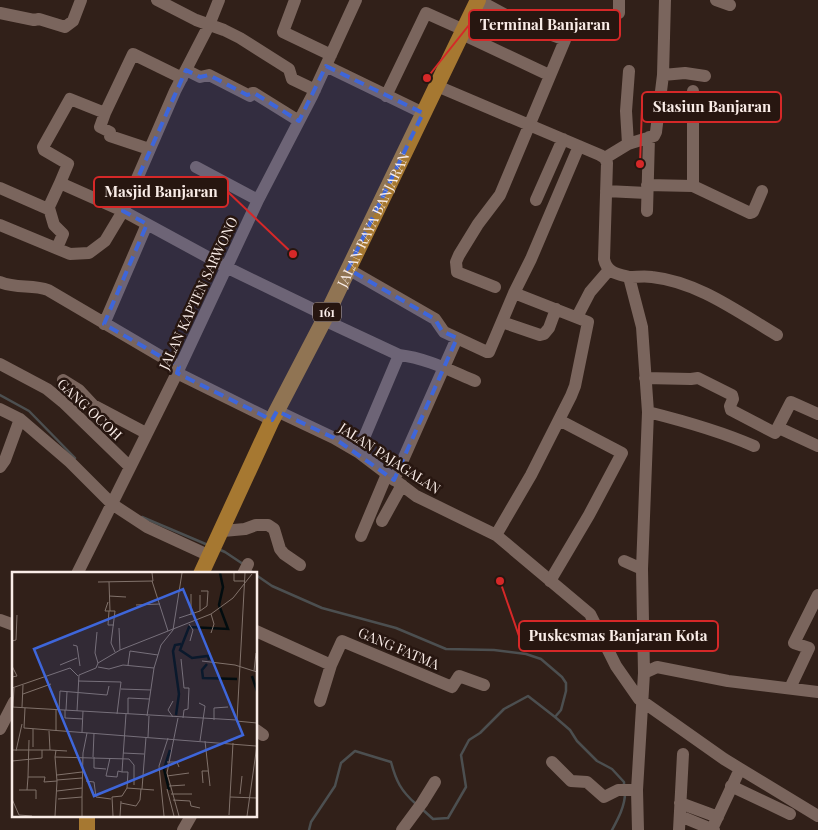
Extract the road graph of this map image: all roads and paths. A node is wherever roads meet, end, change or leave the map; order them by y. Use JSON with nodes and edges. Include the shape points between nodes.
{"nodes":[{"id":1,"x":81,"y":0,"type":"edge"},
{"id":2,"x":157,"y":0,"type":"edge"},
{"id":3,"x":219,"y":0,"type":"edge"},
{"id":4,"x":295,"y":0,"type":"edge"},
{"id":5,"x":356,"y":0,"type":"edge"},
{"id":6,"x":478,"y":0,"type":"edge"},
{"id":7,"x":619,"y":0,"type":"edge"},
{"id":8,"x":665,"y":0,"type":"edge"},
{"id":9,"x":716,"y":0,"type":"edge"},
{"id":10,"x":730,"y":5,"type":"dead end"},
{"id":11,"x":0,"y":13,"type":"edge"},
{"id":12,"x":618,"y":13,"type":"dead end"},
{"id":13,"x":209,"y":25,"type":"junction"},
{"id":14,"x":463,"y":32,"type":"junction"},
{"id":15,"x":328,"y":61,"type":"junction"},
{"id":16,"x":629,"y":72,"type":"dead end"},
{"id":17,"x":184,"y":74,"type":"junction"},
{"id":18,"x":549,"y":75,"type":"junction"},
{"id":19,"x":663,"y":75,"type":"junction"},
{"id":20,"x":705,"y":76,"type":"dead end"},
{"id":21,"x":437,"y":86,"type":"junction"},
{"id":22,"x":315,"y":90,"type":"junction"},
{"id":23,"x":693,"y":91,"type":"dead end"},
{"id":24,"x":386,"y":96,"type":"junction"},
{"id":25,"x":105,"y":113,"type":"junction"},
{"id":26,"x":423,"y":113,"type":"junction"},
{"id":27,"x":299,"y":121,"type":"junction"},
{"id":28,"x":529,"y":124,"type":"junction"},
{"id":29,"x":649,"y":137,"type":"junction"},
{"id":30,"x":563,"y":139,"type":"junction"},
{"id":31,"x":628,"y":144,"type":"junction"},
{"id":32,"x":579,"y":146,"type":"junction"},
{"id":33,"x":149,"y":149,"type":"junction"},
{"id":34,"x":605,"y":158,"type":"junction"},
{"id":35,"x":196,"y":166,"type":"dead end"},
{"id":36,"x":60,"y":183,"type":"junction"},
{"id":37,"x":693,"y":186,"type":"junction"},
{"id":38,"x":0,"y":188,"type":"edge"},
{"id":39,"x":647,"y":189,"type":"junction"},
{"id":40,"x":606,"y":191,"type":"junction"},
{"id":41,"x":762,"y":191,"type":"dead end"},
{"id":42,"x":258,"y":200,"type":"junction"},
{"id":43,"x":536,"y":200,"type":"dead end"},
{"id":44,"x":50,"y":208,"type":"junction"},
{"id":45,"x":123,"y":211,"type":"junction"},
{"id":46,"x":647,"y":211,"type":"dead end"},
{"id":47,"x":147,"y":224,"type":"junction"},
{"id":48,"x":0,"y":225,"type":"edge"},
{"id":49,"x":57,"y":248,"type":"junction"},
{"id":50,"x":226,"y":267,"type":"junction"},
{"id":51,"x":348,"y":269,"type":"junction"},
{"id":52,"x":609,"y":270,"type":"junction"},
{"id":53,"x":629,"y":277,"type":"junction"},
{"id":54,"x":0,"y":282,"type":"edge"},
{"id":55,"x":495,"y":287,"type":"dead end"},
{"id":56,"x":514,"y":293,"type":"junction"},
{"id":57,"x":556,"y":309,"type":"junction"},
{"id":58,"x":325,"y":317,"type":"junction"},
{"id":59,"x":577,"y":317,"type":"junction"},
{"id":60,"x":502,"y":322,"type":"junction"},
{"id":61,"x":104,"y":324,"type":"junction"},
{"id":62,"x":777,"y":335,"type":"dead end"},
{"id":63,"x":457,"y":338,"type":"junction"},
{"id":64,"x":399,"y":355,"type":"junction"},
{"id":65,"x":0,"y":364,"type":"edge"},
{"id":66,"x":444,"y":368,"type":"junction"},
{"id":67,"x":178,"y":370,"type":"junction"},
{"id":68,"x":646,"y":378,"type":"junction"},
{"id":69,"x":63,"y":380,"type":"dead end"},
{"id":70,"x":475,"y":381,"type":"dead end"},
{"id":71,"x":0,"y":409,"type":"edge"},
{"id":72,"x":648,"y":412,"type":"junction"},
{"id":73,"x":818,"y":414,"type":"edge"},
{"id":74,"x":275,"y":416,"type":"junction"},
{"id":75,"x":20,"y":419,"type":"junction"},
{"id":76,"x":560,"y":420,"type":"junction"},
{"id":77,"x":779,"y":428,"type":"junction"},
{"id":78,"x":146,"y":433,"type":"junction"},
{"id":79,"x":754,"y":446,"type":"dead end"},
{"id":80,"x":818,"y":446,"type":"edge"},
{"id":81,"x":358,"y":452,"type":"junction"},
{"id":82,"x":0,"y":467,"type":"edge"},
{"id":83,"x":130,"y":467,"type":"junction"},
{"id":84,"x":394,"y":479,"type":"junction"},
{"id":85,"x":115,"y":498,"type":"junction"},
{"id":86,"x":382,"y":522,"type":"dead end"},
{"id":87,"x":496,"y":535,"type":"junction"},
{"id":88,"x":361,"y":536,"type":"dead end"},
{"id":89,"x":216,"y":544,"type":"junction"},
{"id":90,"x":624,"y":561,"type":"dead end"},
{"id":91,"x":300,"y":565,"type":"dead end"},
{"id":92,"x":642,"y":569,"type":"junction"},
{"id":93,"x":78,"y":572,"type":"edge"},
{"id":94,"x":202,"y":572,"type":"edge"},
{"id":95,"x":550,"y":582,"type":"junction"},
{"id":96,"x":818,"y":595,"type":"edge"},
{"id":97,"x":0,"y":620,"type":"edge"},
{"id":98,"x":12,"y":624,"type":"edge"},
{"id":99,"x":258,"y":632,"type":"edge"},
{"id":100,"x":331,"y":665,"type":"junction"},
{"id":101,"x":644,"y":673,"type":"junction"},
{"id":102,"x":484,"y":685,"type":"dead end"},
{"id":103,"x":790,"y":688,"type":"junction"},
{"id":104,"x":818,"y":692,"type":"edge"},
{"id":105,"x":320,"y":701,"type":"dead end"},
{"id":106,"x":642,"y":702,"type":"junction"},
{"id":107,"x":7,"y":708,"type":"edge"},
{"id":108,"x":0,"y":729,"type":"edge"},
{"id":109,"x":683,"y":754,"type":"dead end"},
{"id":110,"x":552,"y":762,"type":"dead end"},
{"id":111,"x":740,"y":769,"type":"junction"},
{"id":112,"x":435,"y":782,"type":"dead end"},
{"id":113,"x":731,"y":786,"type":"junction"},
{"id":114,"x":629,"y":790,"type":"junction"},
{"id":115,"x":680,"y":803,"type":"junction"},
{"id":116,"x":790,"y":814,"type":"dead end"},
{"id":117,"x":680,"y":816,"type":"junction"},
{"id":118,"x":818,"y":816,"type":"edge"},
{"id":119,"x":190,"y":818,"type":"edge"},
{"id":120,"x":714,"y":826,"type":"edge"},
{"id":121,"x":184,"y":830,"type":"edge"},
{"id":122,"x":402,"y":830,"type":"edge"},
{"id":123,"x":638,"y":830,"type":"edge"},
{"id":124,"x":679,"y":830,"type":"edge"}],
"edges":[{"from":1,"to":11,"type":"street","via":[[72,22],[66,27]]},
{"from":2,"to":13,"type":"street"},
{"from":3,"to":13,"type":"street"},
{"from":4,"to":15,"type":"street","via":[[283,32]]},
{"from":5,"to":15,"type":"street","name":"JALAN KAPTEN SARWONO"},
{"from":6,"to":14,"type":"main road","name":"JALAN RAYA BANJARAN","number":"161"},
{"from":6,"to":18,"type":"street","via":[[514,20],[565,40]]},
{"from":7,"to":12,"type":"street"},
{"from":8,"to":19,"type":"street"},
{"from":9,"to":10,"type":"street"},
{"from":13,"to":17,"type":"street"},
{"from":13,"to":22,"type":"street","via":[[240,38],[289,69],[292,79]]},
{"from":14,"to":18,"type":"street"},
{"from":14,"to":21,"type":"main road","name":"JALAN RAYA BANJARAN","number":"161"},
{"from":14,"to":24,"type":"street","via":[[426,12]]},
{"from":15,"to":22,"type":"street","name":"JALAN KAPTEN SARWONO"},
{"from":15,"to":24,"type":"street"},
{"from":16,"to":31,"type":"street"},
{"from":17,"to":25,"type":"street","via":[[133,54]]},
{"from":17,"to":27,"type":"street","via":[[209,75],[249,96],[254,94]]},
{"from":17,"to":33,"type":"street"},
{"from":18,"to":28,"type":"street"},
{"from":19,"to":20,"type":"street","via":[[685,73]]},
{"from":19,"to":29,"type":"street","via":[[656,132]]},
{"from":21,"to":26,"type":"main road","name":"JALAN RAYA BANJARAN","number":"161"},
{"from":21,"to":28,"type":"street"},
{"from":22,"to":27,"type":"street","name":"JALAN KAPTEN SARWONO"},
{"from":23,"to":37,"type":"street"},
{"from":24,"to":26,"type":"street"},
{"from":25,"to":33,"type":"street","via":[[100,128],[110,132],[110,136]]},
{"from":25,"to":36,"type":"street","via":[[72,99],[68,102],[43,149],[68,164]]},
{"from":26,"to":51,"type":"main road","name":"JALAN RAYA BANJARAN","number":"161"},
{"from":27,"to":42,"type":"street","name":"JALAN KAPTEN SARWONO"},
{"from":28,"to":30,"type":"street"},
{"from":28,"to":55,"type":"street","via":[[500,195],[456,262],[457,272]]},
{"from":29,"to":31,"type":"street"},
{"from":29,"to":39,"type":"street"},
{"from":30,"to":32,"type":"street"},
{"from":30,"to":43,"type":"street"},
{"from":31,"to":34,"type":"street"},
{"from":32,"to":34,"type":"street"},
{"from":32,"to":56,"type":"street"},
{"from":33,"to":45,"type":"street"},
{"from":34,"to":40,"type":"street"},
{"from":35,"to":42,"type":"street"},
{"from":36,"to":44,"type":"street"},
{"from":36,"to":45,"type":"street"},
{"from":37,"to":39,"type":"street"},
{"from":37,"to":41,"type":"street","via":[[750,213]]},
{"from":38,"to":44,"type":"street"},
{"from":39,"to":40,"type":"street"},
{"from":39,"to":46,"type":"street"},
{"from":40,"to":52,"type":"street","via":[[604,259]]},
{"from":42,"to":50,"type":"street","name":"JALAN KAPTEN SARWONO"},
{"from":44,"to":49,"type":"street","via":[[54,226],[63,234]]},
{"from":45,"to":47,"type":"street"},
{"from":45,"to":49,"type":"street","via":[[105,241],[89,254],[70,254]]},
{"from":47,"to":50,"type":"street"},
{"from":47,"to":61,"type":"street"},
{"from":48,"to":49,"type":"street"},
{"from":50,"to":58,"type":"street"},
{"from":50,"to":67,"type":"street","name":"JALAN KAPTEN SARWONO"},
{"from":51,"to":58,"type":"main road","name":"JALAN RAYA BANJARAN","number":"161"},
{"from":51,"to":63,"type":"street","via":[[435,319],[442,331]]},
{"from":52,"to":53,"type":"street"},
{"from":52,"to":59,"type":"street","via":[[590,292]]},
{"from":53,"to":62,"type":"street","via":[[650,276],[682,284]]},
{"from":53,"to":68,"type":"street","via":[[642,328]]},
{"from":54,"to":61,"type":"street","via":[[43,288]]},
{"from":56,"to":57,"type":"street"},
{"from":56,"to":60,"type":"street"},
{"from":57,"to":59,"type":"street"},
{"from":57,"to":60,"type":"street","via":[[549,328],[540,335]]},
{"from":58,"to":64,"type":"street"},
{"from":58,"to":74,"type":"main road","name":"JALAN RAYA BANJARAN","number":"161"},
{"from":59,"to":76,"type":"street","via":[[588,321],[588,324],[575,386]]},
{"from":60,"to":63,"type":"street","via":[[488,352]]},
{"from":61,"to":67,"type":"street"},
{"from":63,"to":66,"type":"street"},
{"from":64,"to":66,"type":"street"},
{"from":64,"to":81,"type":"street"},
{"from":65,"to":83,"type":"street","name":"GANG OCOH","via":[[47,389]]},
{"from":66,"to":70,"type":"street"},
{"from":66,"to":84,"type":"street"},
{"from":67,"to":74,"type":"street","name":"JALAN PAJAGALAN"},
{"from":67,"to":78,"type":"street","name":"JALAN KAPTEN SARWONO"},
{"from":68,"to":72,"type":"street"},
{"from":68,"to":77,"type":"street","via":[[698,378],[732,395],[731,410],[775,433]]},
{"from":69,"to":78,"type":"street","via":[[79,390],[93,405]]},
{"from":71,"to":75,"type":"street"},
{"from":72,"to":79,"type":"street"},
{"from":72,"to":92,"type":"street"},
{"from":73,"to":77,"type":"street","via":[[791,402]]},
{"from":74,"to":81,"type":"street","name":"JALAN PAJAGALAN","via":[[334,438]]},
{"from":74,"to":89,"type":"main road","name":"JALAN RAYA BANJARAN","number":"161"},
{"from":75,"to":82,"type":"street"},
{"from":75,"to":85,"type":"street"},
{"from":76,"to":87,"type":"street"},
{"from":76,"to":95,"type":"street","via":[[622,454]]},
{"from":77,"to":80,"type":"street"},
{"from":78,"to":83,"type":"street","name":"JALAN KAPTEN SARWONO"},
{"from":81,"to":84,"type":"street","name":"JALAN PAJAGALAN"},
{"from":83,"to":85,"type":"street","name":"JALAN KAPTEN SARWONO"},
{"from":84,"to":86,"type":"street"},
{"from":84,"to":87,"type":"street","name":"JALAN PAJAGALAN","via":[[416,496]]},
{"from":84,"to":88,"type":"street"},
{"from":85,"to":89,"type":"street","via":[[147,527]]},
{"from":85,"to":93,"type":"street","name":"JALAN KAPTEN SARWONO"},
{"from":87,"to":95,"type":"street","name":"JALAN PAJAGALAN"},
{"from":89,"to":91,"type":"street","via":[[245,529],[268,525],[274,530],[280,549]]},
{"from":89,"to":94,"type":"main road","name":"JALAN RAYA BANJARAN","number":"161"},
{"from":90,"to":92,"type":"street"},
{"from":92,"to":101,"type":"street"},
{"from":95,"to":106,"type":"street","name":"JALAN PAJAGALAN","via":[[590,614],[616,666]]},
{"from":96,"to":103,"type":"street","via":[[794,643],[809,648]]},
{"from":97,"to":98,"type":"street"},
{"from":99,"to":100,"type":"street"},
{"from":100,"to":102,"type":"street","name":"GANG FATMA","via":[[342,641],[452,687],[459,676]]},
{"from":100,"to":105,"type":"street"},
{"from":101,"to":103,"type":"street","via":[[657,668]]},
{"from":101,"to":106,"type":"street"},
{"from":103,"to":104,"type":"street"},
{"from":106,"to":111,"type":"street","name":"JALAN PAJAGALAN"},
{"from":106,"to":114,"type":"street"},
{"from":107,"to":108,"type":"street"},
{"from":109,"to":115,"type":"street"},
{"from":110,"to":114,"type":"street","via":[[571,781],[587,782],[604,797]]},
{"from":111,"to":113,"type":"street"},
{"from":111,"to":118,"type":"street","name":"JALAN PAJAGALAN"},
{"from":112,"to":122,"type":"street"},
{"from":113,"to":116,"type":"street"},
{"from":113,"to":120,"type":"street"},
{"from":114,"to":123,"type":"street"},
{"from":115,"to":117,"type":"street"},
{"from":115,"to":120,"type":"street"},
{"from":117,"to":120,"type":"street"},
{"from":117,"to":124,"type":"street"},
{"from":119,"to":121,"type":"street"}]}
